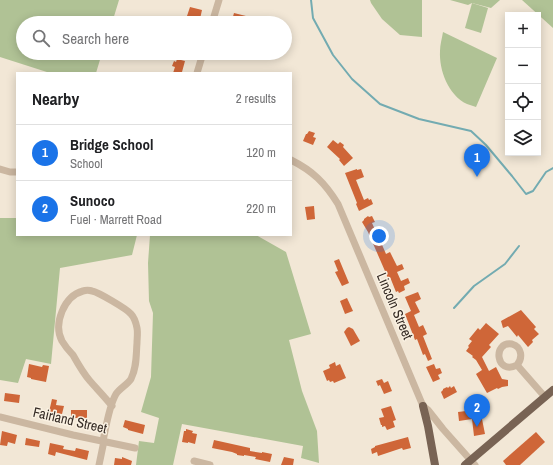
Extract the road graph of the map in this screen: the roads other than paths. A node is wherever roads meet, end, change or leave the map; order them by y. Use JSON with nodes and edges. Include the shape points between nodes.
{"nodes":[{"id":1,"x":219,"y":0,"type":"edge"},
{"id":2,"x":214,"y":16,"type":"edge"},
{"id":3,"x":201,"y":60,"type":"edge"},
{"id":4,"x":197,"y":72,"type":"edge"},
{"id":5,"x":292,"y":160,"type":"edge"},
{"id":6,"x":0,"y":169,"type":"edge"},
{"id":7,"x":16,"y":172,"type":"edge"},
{"id":8,"x":517,"y":365,"type":"dead end"},
{"id":9,"x":553,"y":390,"type":"edge"},
{"id":10,"x":545,"y":397,"type":"junction"},
{"id":11,"x":112,"y":406,"type":"junction"},
{"id":12,"x":423,"y":406,"type":"junction"},
{"id":13,"x":0,"y":417,"type":"edge"},
{"id":14,"x":103,"y":441,"type":"junction"},
{"id":15,"x":135,"y":448,"type":"dead end"},
{"id":16,"x":194,"y":461,"type":"dead end"},
{"id":17,"x":470,"y":463,"type":"edge"},
{"id":18,"x":99,"y":465,"type":"edge"},
{"id":19,"x":210,"y":465,"type":"edge"},
{"id":20,"x":436,"y":465,"type":"edge"}],
"edges":[{"from":1,"to":2,"type":"street"},
{"from":3,"to":4,"type":"street"},
{"from":5,"to":12,"type":"street","name":"Lincoln Street","via":[[318,177],[338,204]]},
{"from":6,"to":7,"type":"street"},
{"from":8,"to":10,"type":"street"},
{"from":9,"to":10,"type":"main road"},
{"from":10,"to":17,"type":"main road"},
{"from":11,"to":11,"type":"street","via":[[135,368],[135,320],[131,313],[120,306],[93,291],[84,290],[67,302],[58,328],[62,341],[79,366]]},
{"from":11,"to":14,"type":"street"},
{"from":12,"to":17,"type":"street","name":"Lincoln Street"},
{"from":12,"to":20,"type":"main road"},
{"from":13,"to":14,"type":"street","name":"Fairland Street"},
{"from":14,"to":15,"type":"street","name":"Fairland Street"},
{"from":14,"to":18,"type":"street"},
{"from":16,"to":19,"type":"street"}]}
